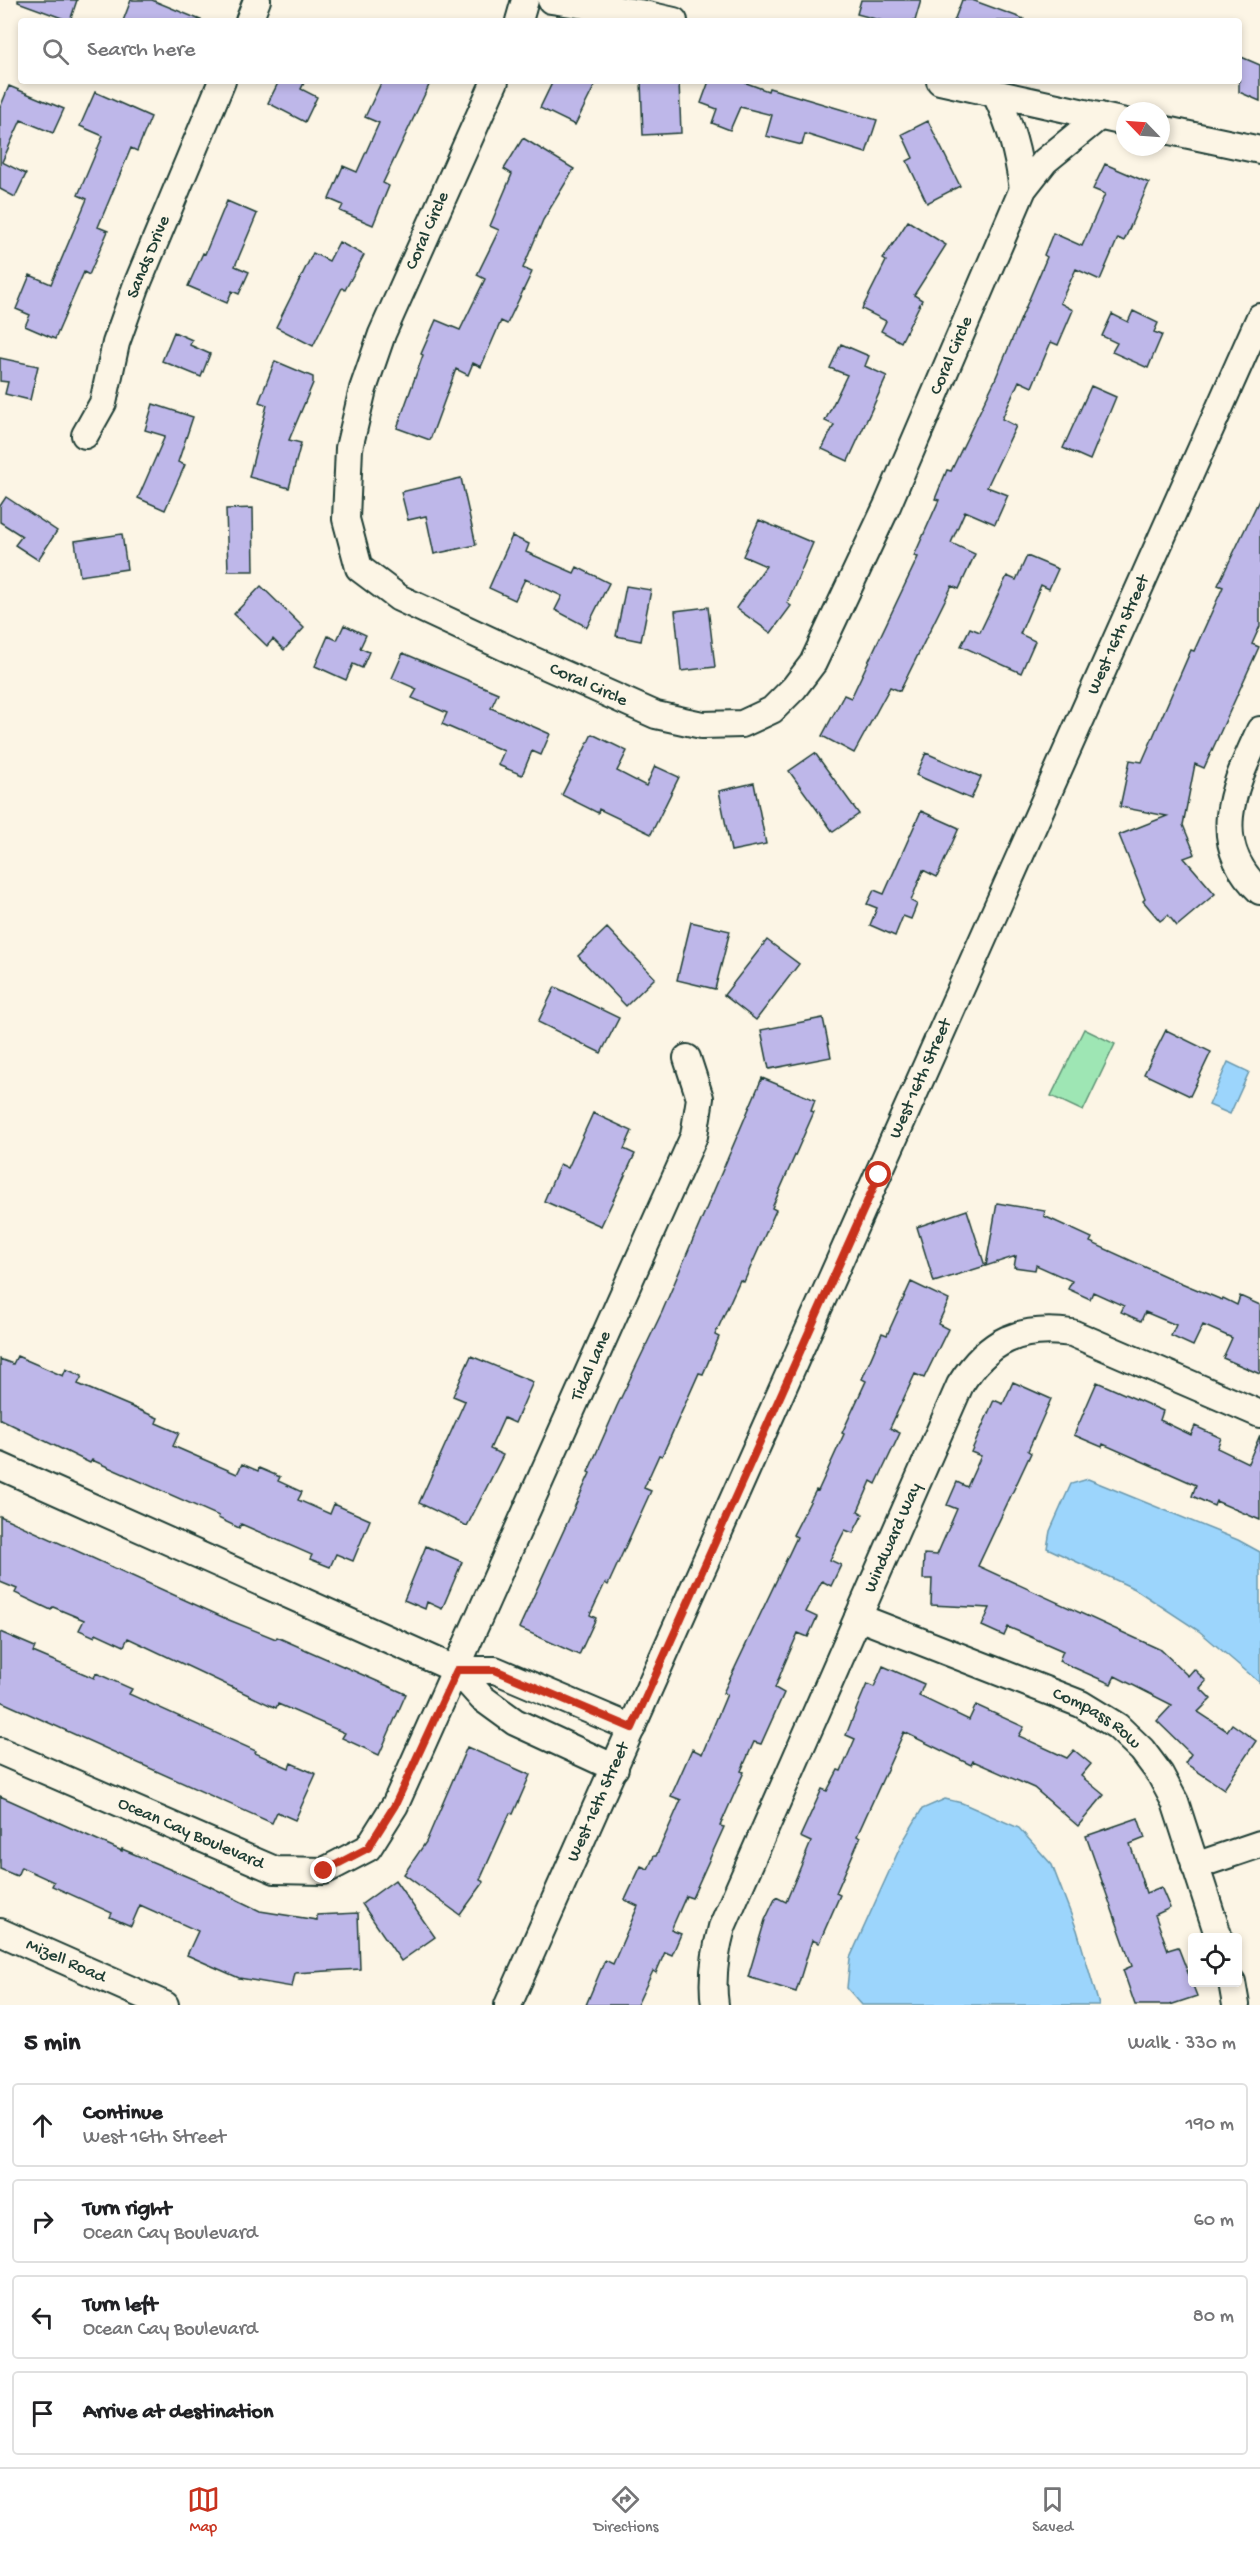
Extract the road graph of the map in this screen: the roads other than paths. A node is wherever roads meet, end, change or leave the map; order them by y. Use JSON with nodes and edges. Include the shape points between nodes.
{"nodes":[{"id":1,"x":257,"y":0,"type":"edge"},
{"id":2,"x":525,"y":0,"type":"edge"},
{"id":3,"x":551,"y":0,"type":"edge"},
{"id":4,"x":250,"y":18,"type":"edge"},
{"id":5,"x":520,"y":18,"type":"edge"},
{"id":6,"x":661,"y":18,"type":"edge"},
{"id":7,"x":221,"y":84,"type":"edge"},
{"id":8,"x":494,"y":84,"type":"edge"},
{"id":9,"x":954,"y":84,"type":"edge"},
{"id":10,"x":995,"y":93,"type":"junction"},
{"id":11,"x":1100,"y":116,"type":"junction"},
{"id":12,"x":1116,"y":120,"type":"edge"},
{"id":13,"x":1170,"y":131,"type":"edge"},
{"id":14,"x":1260,"y":150,"type":"edge"},
{"id":15,"x":1023,"y":189,"type":"junction"},
{"id":16,"x":1260,"y":317,"type":"edge"},
{"id":17,"x":86,"y":435,"type":"dead end"},
{"id":18,"x":1260,"y":730,"type":"edge"},
{"id":19,"x":1260,"y":891,"type":"edge"},
{"id":20,"x":687,"y":1058,"type":"dead end"},
{"id":21,"x":1260,"y":1414,"type":"edge"},
{"id":22,"x":0,"y":1466,"type":"edge"},
{"id":23,"x":858,"y":1617,"type":"junction"},
{"id":24,"x":457,"y":1670,"type":"junction"},
{"id":25,"x":511,"y":1677,"type":"junction"},
{"id":26,"x":496,"y":1708,"type":"junction"},
{"id":27,"x":632,"y":1728,"type":"junction"},
{"id":28,"x":0,"y":1751,"type":"edge"},
{"id":29,"x":615,"y":1768,"type":"junction"},
{"id":30,"x":1260,"y":1844,"type":"edge"},
{"id":31,"x":1196,"y":1866,"type":"junction"},
{"id":32,"x":0,"y":1932,"type":"edge"},
{"id":33,"x":1217,"y":1933,"type":"edge"},
{"id":34,"x":1233,"y":1987,"type":"edge"},
{"id":35,"x":165,"y":2005,"type":"edge"},
{"id":36,"x":508,"y":2005,"type":"edge"},
{"id":37,"x":715,"y":2005,"type":"edge"},
{"id":38,"x":1236,"y":2005,"type":"edge"}],
"edges":[{"from":1,"to":4,"type":"street"},
{"from":2,"to":5,"type":"street"},
{"from":3,"to":6,"type":"street"},
{"from":7,"to":17,"type":"street","name":"Sands Drive","via":[[136,287],[116,343],[103,403]]},
{"from":8,"to":15,"type":"street","name":"Coral Circle","via":[[382,334],[363,388],[349,448],[346,519],[359,568],[399,598],[528,658],[656,715],[702,725],[742,724],[772,710],[813,663],[887,506]]},
{"from":9,"to":10,"type":"street"},
{"from":10,"to":11,"type":"street"},
{"from":10,"to":15,"type":"street","via":[[1017,147]]},
{"from":11,"to":12,"type":"street"},
{"from":11,"to":15,"type":"street","name":"Coral Circle","via":[[1045,161]]},
{"from":13,"to":14,"type":"street"},
{"from":16,"to":27,"type":"street","name":"West 16th Street"},
{"from":18,"to":19,"type":"street","via":[[1236,784],[1228,824],[1233,854],[1247,879]]},
{"from":20,"to":24,"type":"street","name":"Tidal Lane","via":[[699,1098],[694,1136]]},
{"from":21,"to":23,"type":"street","name":"Windward Way","via":[[1072,1334],[1047,1330],[1006,1339],[972,1365],[960,1384]]},
{"from":22,"to":24,"type":"street"},
{"from":23,"to":31,"type":"street","name":"Compass Row","via":[[1081,1704],[1117,1726],[1160,1774],[1175,1802]]},
{"from":23,"to":37,"type":"street","name":"Windward Way","via":[[722,1927],[714,1956]]},
{"from":24,"to":25,"type":"street","via":[[495,1670]]},
{"from":24,"to":26,"type":"street"},
{"from":24,"to":28,"type":"street","name":"Ocean Cay Boulevard","via":[[395,1805],[368,1848],[324,1871],[275,1870]]},
{"from":25,"to":26,"type":"street"},
{"from":25,"to":27,"type":"street"},
{"from":26,"to":29,"type":"street","via":[[515,1722]]},
{"from":27,"to":29,"type":"street","name":"West 16th Street"},
{"from":29,"to":36,"type":"street","name":"West 16th Street"},
{"from":30,"to":31,"type":"street"},
{"from":31,"to":33,"type":"street","name":"Compass Row"},
{"from":32,"to":35,"type":"street","name":"Mizell Road"},
{"from":34,"to":38,"type":"street"}]}
